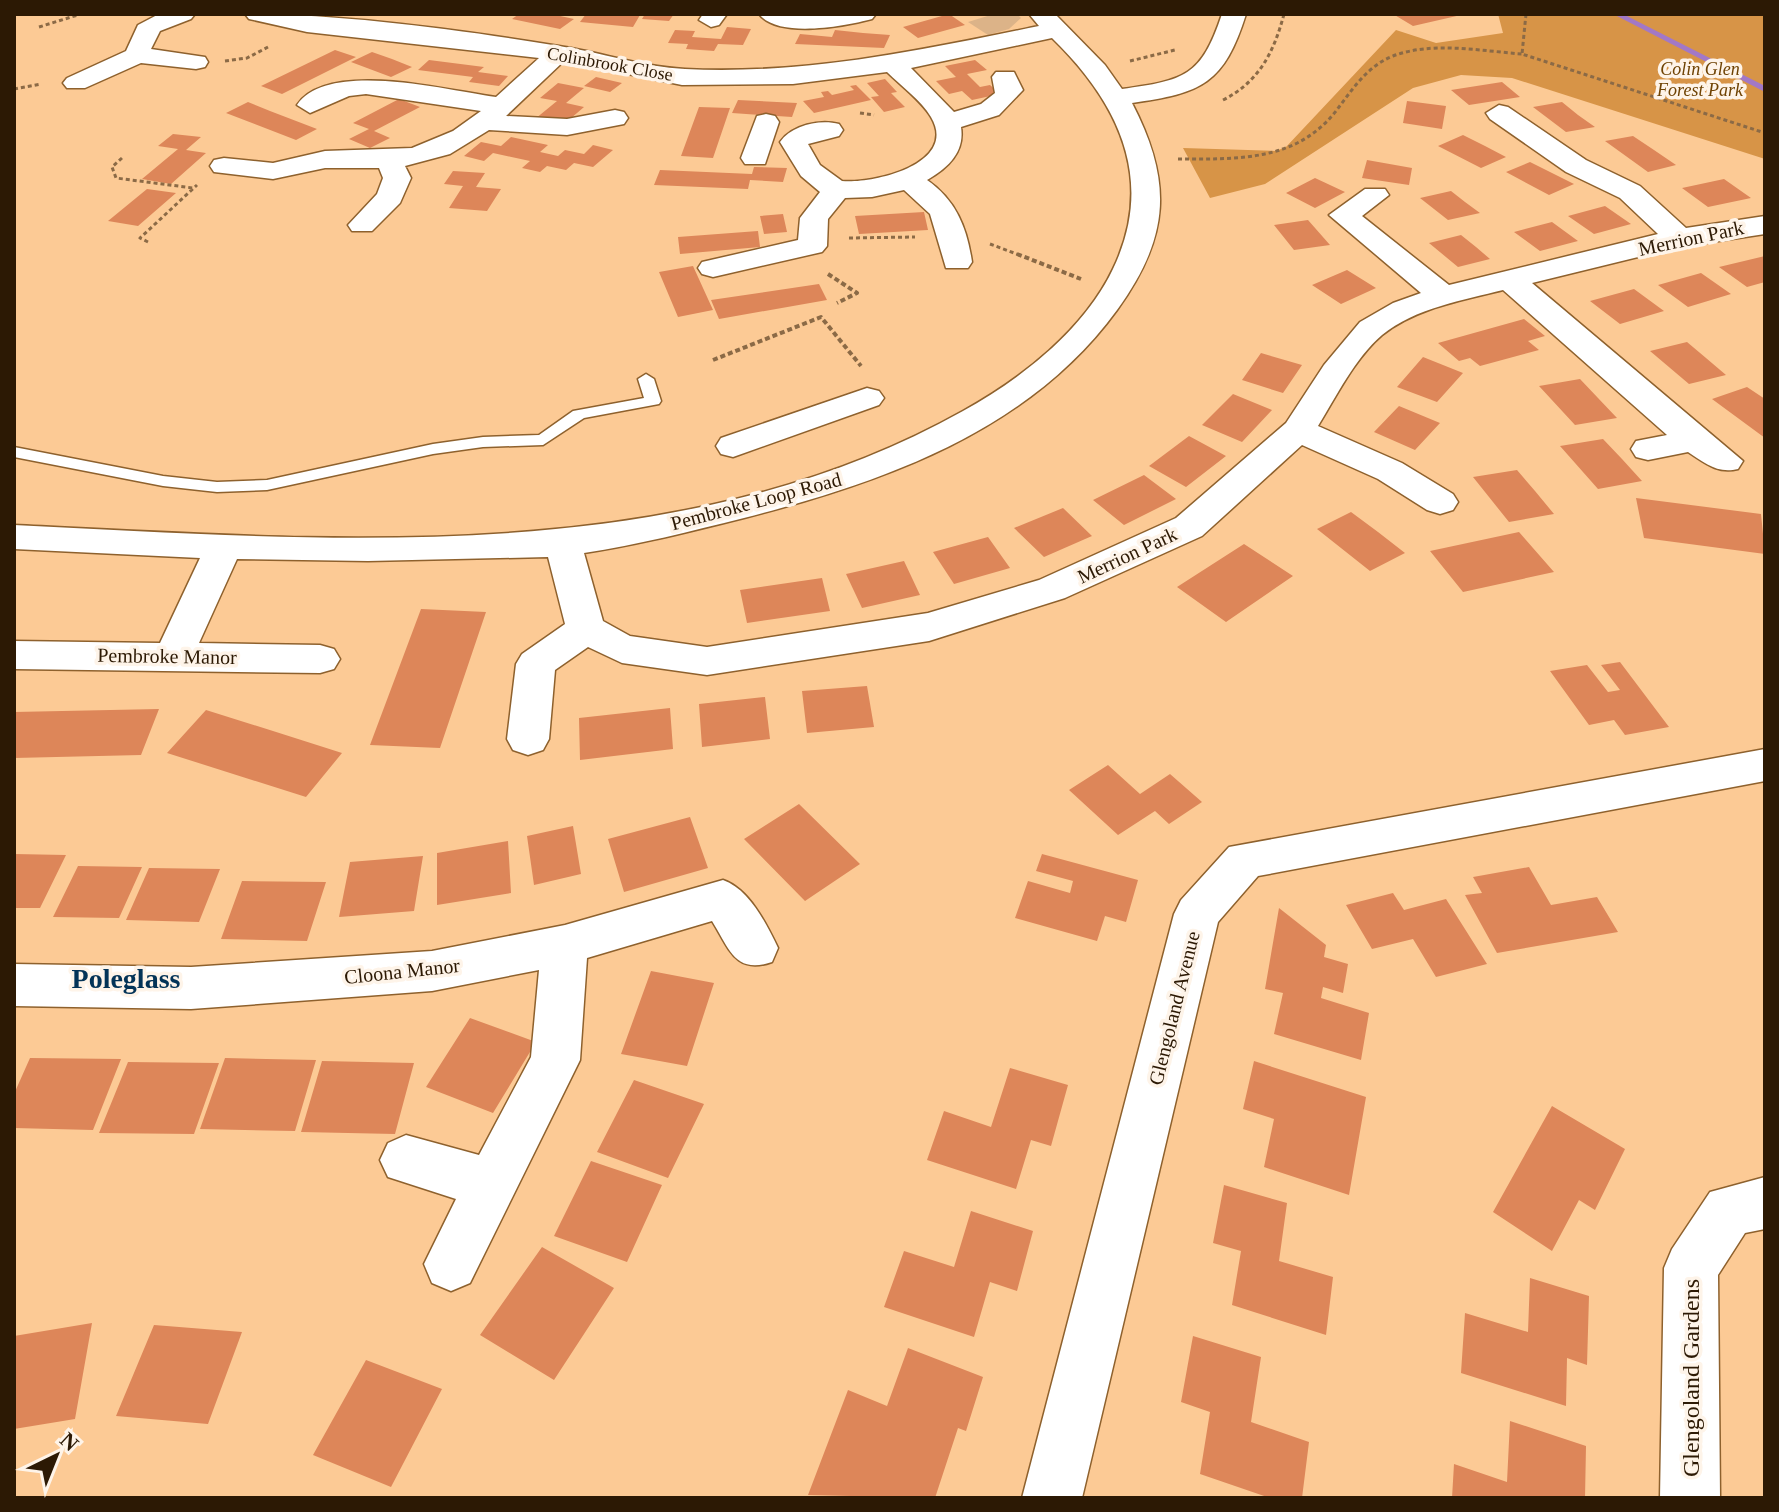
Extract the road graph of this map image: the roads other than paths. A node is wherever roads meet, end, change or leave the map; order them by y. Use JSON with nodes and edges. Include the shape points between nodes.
{"nodes":[{"id":1,"x":183,"y":14,"type":"edge"},
{"id":2,"x":257,"y":14,"type":"edge"},
{"id":3,"x":448,"y":14,"type":"edge"},
{"id":4,"x":864,"y":14,"type":"edge"},
{"id":5,"x":1234,"y":14,"type":"edge"},
{"id":6,"x":775,"y":16,"type":"edge"},
{"id":7,"x":1050,"y":21,"type":"edge"},
{"id":8,"x":423,"y":35,"type":"junction"},
{"id":9,"x":559,"y":53,"type":"junction"},
{"id":10,"x":138,"y":55,"type":"junction"},
{"id":11,"x":196,"y":62,"type":"road end"},
{"id":12,"x":893,"y":64,"type":"junction"},
{"id":13,"x":743,"y":77,"type":"junction"},
{"id":14,"x":1005,"y":77,"type":"dead end"},
{"id":15,"x":76,"y":83,"type":"dead end"},
{"id":16,"x":1116,"y":97,"type":"junction"},
{"id":17,"x":310,"y":105,"type":"dead end"},
{"id":18,"x":494,"y":114,"type":"junction"},
{"id":19,"x":615,"y":118,"type":"dead end"},
{"id":20,"x":946,"y":122,"type":"junction"},
{"id":21,"x":1504,"y":127,"type":"dead end"},
{"id":22,"x":830,"y":130,"type":"dead end"},
{"id":23,"x":761,"y":139,"type":"dead end"},
{"id":24,"x":793,"y":142,"type":"junction"},
{"id":25,"x":389,"y":160,"type":"junction"},
{"id":26,"x":224,"y":166,"type":"road end"},
{"id":27,"x":273,"y":171,"type":"junction"},
{"id":28,"x":908,"y":180,"type":"junction"},
{"id":29,"x":838,"y":189,"type":"junction"},
{"id":30,"x":250,"y":190,"type":"dead end"},
{"id":31,"x":1375,"y":195,"type":"dead end"},
{"id":32,"x":362,"y":225,"type":"dead end"},
{"id":33,"x":1765,"y":225,"type":"edge"},
{"id":34,"x":920,"y":237,"type":"road end"},
{"id":35,"x":1679,"y":238,"type":"junction"},
{"id":36,"x":713,"y":268,"type":"dead end"},
{"id":37,"x":1511,"y":281,"type":"junction"},
{"id":38,"x":1443,"y":296,"type":"junction"},
{"id":39,"x":646,"y":379,"type":"dead end"},
{"id":40,"x":867,"y":398,"type":"road end"},
{"id":41,"x":1298,"y":430,"type":"junction"},
{"id":42,"x":859,"y":437,"type":"junction"},
{"id":43,"x":1694,"y":440,"type":"junction"},
{"id":44,"x":733,"y":446,"type":"dead end"},
{"id":45,"x":1648,"y":449,"type":"dead end"},
{"id":46,"x":14,"y":452,"type":"edge"},
{"id":47,"x":1726,"y":461,"type":"dead end"},
{"id":48,"x":1440,"y":502,"type":"dead end"},
{"id":49,"x":14,"y":537,"type":"edge"},
{"id":50,"x":564,"y":543,"type":"junction"},
{"id":51,"x":224,"y":547,"type":"junction"},
{"id":52,"x":586,"y":629,"type":"junction"},
{"id":53,"x":14,"y":655,"type":"edge"},
{"id":54,"x":173,"y":656,"type":"junction"},
{"id":55,"x":320,"y":659,"type":"dead end"},
{"id":56,"x":528,"y":739,"type":"dead end"},
{"id":57,"x":1765,"y":765,"type":"edge"},
{"id":58,"x":565,"y":945,"type":"junction"},
{"id":59,"x":755,"y":948,"type":"dead end"},
{"id":60,"x":14,"y":985,"type":"edge"},
{"id":61,"x":406,"y":1160,"type":"dead end"},
{"id":62,"x":493,"y":1184,"type":"junction"},
{"id":63,"x":1765,"y":1203,"type":"edge"},
{"id":64,"x":451,"y":1264,"type":"dead end"},
{"id":65,"x":1052,"y":1498,"type":"edge"},
{"id":66,"x":1690,"y":1498,"type":"edge"}],
"edges":[{"from":1,"to":10,"type":"street","via":[[138,26]]},
{"from":2,"to":8,"type":"street","name":"Colinbrook Close","via":[[307,25]]},
{"from":3,"to":8,"type":"street"},
{"from":4,"to":6,"type":"street","via":[[843,20]]},
{"from":5,"to":16,"type":"street","via":[[1207,71],[1169,87]]},
{"from":6,"to":13,"type":"street"},
{"from":7,"to":12,"type":"street","name":"Colinbrook Close"},
{"from":7,"to":16,"type":"street","name":"Pembroke Loop Road"},
{"from":8,"to":9,"type":"street","name":"Colinbrook Close"},
{"from":9,"to":13,"type":"street","name":"Colinbrook Close","via":[[667,75]]},
{"from":9,"to":18,"type":"street"},
{"from":10,"to":11,"type":"street"},
{"from":10,"to":15,"type":"street"},
{"from":12,"to":13,"type":"street","name":"Colinbrook Close"},
{"from":12,"to":20,"type":"street"},
{"from":14,"to":20,"type":"street","via":[[1010,90],[999,106]]},
{"from":16,"to":42,"type":"street","name":"Pembroke Loop Road","via":[[1145,160],[1148,213],[1134,263],[1096,321],[1022,389],[979,416]]},
{"from":17,"to":18,"type":"street","via":[[343,89],[366,86]]},
{"from":18,"to":19,"type":"street","via":[[560,130]]},
{"from":18,"to":25,"type":"street","via":[[446,145]]},
{"from":20,"to":28,"type":"street","via":[[943,155]]},
{"from":21,"to":35,"type":"street","via":[[1549,144],[1591,174],[1630,192]]},
{"from":22,"to":24,"type":"street","via":[[804,134]]},
{"from":23,"to":24,"type":"street"},
{"from":24,"to":29,"type":"street","via":[[809,171]]},
{"from":25,"to":27,"type":"street","via":[[330,159]]},
{"from":25,"to":32,"type":"street","via":[[397,178],[390,197]]},
{"from":26,"to":27,"type":"street"},
{"from":27,"to":30,"type":"street"},
{"from":28,"to":29,"type":"street"},
{"from":28,"to":34,"type":"street","via":[[939,201],[955,249]]},
{"from":29,"to":36,"type":"street","via":[[814,218],[802,246]]},
{"from":31,"to":38,"type":"street","via":[[1343,215]]},
{"from":33,"to":35,"type":"street","name":"Merrion Park"},
{"from":35,"to":37,"type":"street","name":"Merrion Park"},
{"from":37,"to":38,"type":"street","name":"Merrion Park"},
{"from":37,"to":43,"type":"street"},
{"from":38,"to":41,"type":"street","name":"Merrion Park","via":[[1371,329]]},
{"from":39,"to":46,"type":"lane","via":[[653,401],[579,414],[543,440],[433,449],[267,485],[163,481]]},
{"from":40,"to":42,"type":"street"},
{"from":41,"to":48,"type":"street","via":[[1390,471]]},
{"from":41,"to":52,"type":"street","name":"Merrion Park","via":[[1189,527],[1052,589],[929,627],[707,661],[622,649]]},
{"from":42,"to":44,"type":"street"},
{"from":42,"to":50,"type":"street","name":"Pembroke Loop Road","via":[[737,508]]},
{"from":43,"to":45,"type":"street"},
{"from":43,"to":47,"type":"street"},
{"from":49,"to":51,"type":"street","name":"Pembroke Loop Road"},
{"from":50,"to":51,"type":"street","name":"Pembroke Loop Road","via":[[316,550]]},
{"from":50,"to":52,"type":"street"},
{"from":51,"to":54,"type":"street"},
{"from":52,"to":56,"type":"street","via":[[536,664]]},
{"from":53,"to":54,"type":"street","name":"Pembroke Manor"},
{"from":54,"to":55,"type":"street","name":"Pembroke Manor"},
{"from":57,"to":65,"type":"street","name":"Glengoland Avenue","via":[[1245,860],[1197,914]]},
{"from":58,"to":59,"type":"street","name":"Cloona Manor","via":[[723,899]]},
{"from":58,"to":60,"type":"street","name":"Cloona Manor","via":[[432,971],[191,988]]},
{"from":58,"to":62,"type":"street","via":[[555,1060]]},
{"from":61,"to":62,"type":"street"},
{"from":62,"to":64,"type":"street"},
{"from":63,"to":66,"type":"street","name":"Glengoland Gardens","via":[[1729,1210],[1691,1268]]}]}
